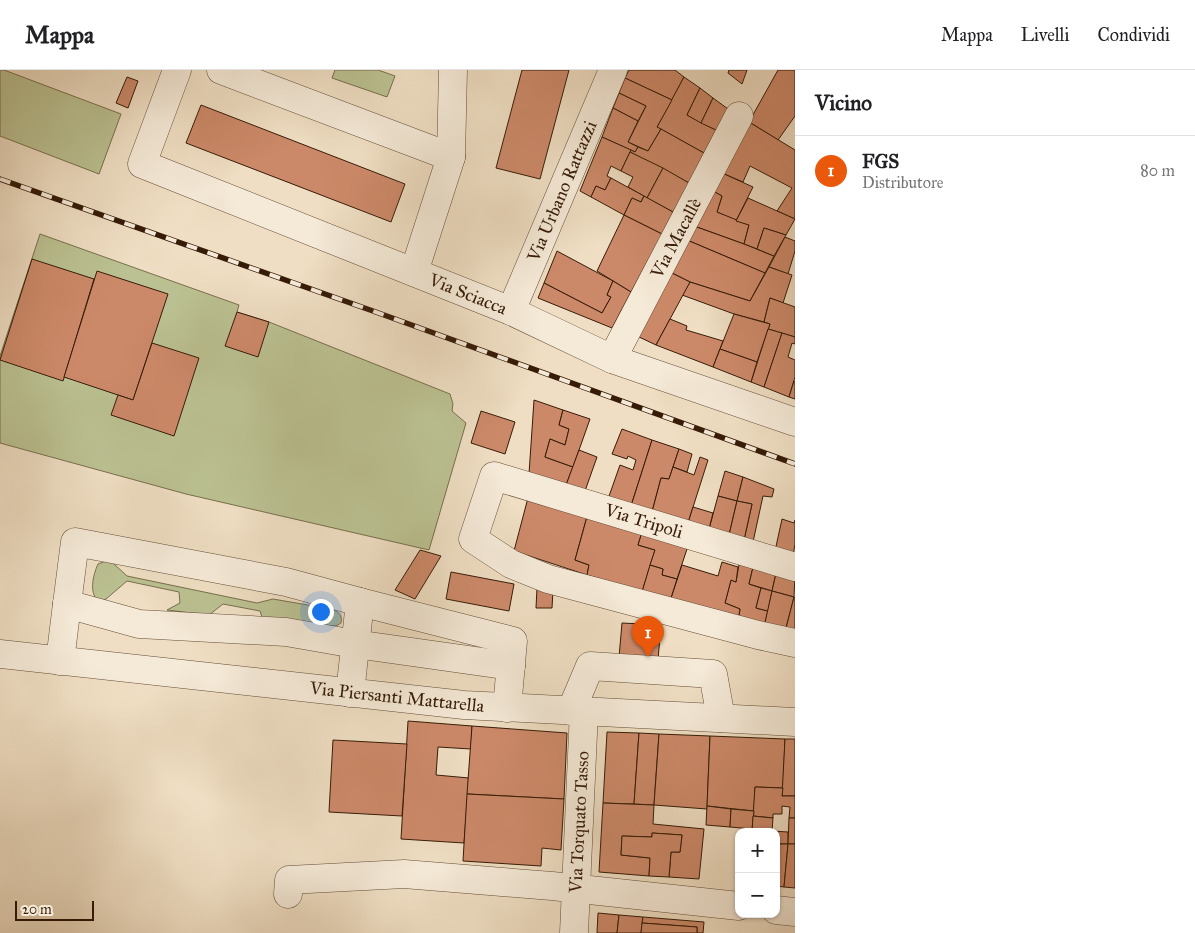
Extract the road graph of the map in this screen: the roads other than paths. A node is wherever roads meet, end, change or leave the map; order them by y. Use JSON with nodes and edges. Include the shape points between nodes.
{"nodes":[{"id":1,"x":177,"y":70,"type":"edge"},
{"id":2,"x":221,"y":70,"type":"edge"},
{"id":3,"x":453,"y":70,"type":"edge"},
{"id":4,"x":613,"y":70,"type":"edge"},
{"id":5,"x":739,"y":116,"type":"dead end"},
{"id":6,"x":451,"y":157,"type":"junction"},
{"id":7,"x":414,"y":272,"type":"junction"},
{"id":8,"x":511,"y":311,"type":"junction"},
{"id":9,"x":612,"y":359,"type":"junction"},
{"id":10,"x":795,"y":422,"type":"edge"},
{"id":11,"x":795,"y":567,"type":"edge"},
{"id":12,"x":360,"y":602,"type":"junction"},
{"id":13,"x":67,"y":604,"type":"junction"},
{"id":14,"x":795,"y":643,"type":"edge"},
{"id":15,"x":355,"y":644,"type":"junction"},
{"id":16,"x":0,"y":654,"type":"edge"},
{"id":17,"x":60,"y":661,"type":"junction"},
{"id":18,"x":511,"y":666,"type":"junction"},
{"id":19,"x":350,"y":693,"type":"junction"},
{"id":20,"x":506,"y":708,"type":"junction"},
{"id":21,"x":578,"y":711,"type":"junction"},
{"id":22,"x":721,"y":718,"type":"junction"},
{"id":23,"x":795,"y":722,"type":"edge"},
{"id":24,"x":576,"y":889,"type":"junction"},
{"id":25,"x":288,"y":894,"type":"dead end"},
{"id":26,"x":735,"y":906,"type":"edge"},
{"id":27,"x":780,"y":910,"type":"edge"},
{"id":28,"x":795,"y":912,"type":"edge"},
{"id":29,"x":574,"y":933,"type":"edge"}],
"edges":[{"from":1,"to":7,"type":"street","name":"Via Sciacca","via":[[142,164]]},
{"from":2,"to":6,"type":"street"},
{"from":3,"to":6,"type":"street"},
{"from":4,"to":8,"type":"street","name":"Via Urbano Rattazzi"},
{"from":5,"to":9,"type":"street","name":"Via Macallè"},
{"from":6,"to":7,"type":"street"},
{"from":7,"to":8,"type":"street","name":"Via Sciacca"},
{"from":8,"to":9,"type":"street","name":"Via Sciacca"},
{"from":9,"to":10,"type":"street","name":"Via Sciacca"},
{"from":11,"to":14,"type":"street","name":"Via Tripoli","via":[[494,476],[473,539],[511,564],[548,579]]},
{"from":12,"to":13,"type":"street","via":[[286,582],[75,542]]},
{"from":12,"to":15,"type":"street"},
{"from":12,"to":18,"type":"street","via":[[513,641]]},
{"from":13,"to":15,"type":"street","via":[[139,624],[286,632]]},
{"from":13,"to":17,"type":"street"},
{"from":15,"to":18,"type":"street"},
{"from":15,"to":19,"type":"street"},
{"from":16,"to":17,"type":"street","name":"Via Piersanti Mattarella"},
{"from":17,"to":19,"type":"street","name":"Via Piersanti Mattarella"},
{"from":18,"to":20,"type":"street"},
{"from":19,"to":20,"type":"street","name":"Via Piersanti Mattarella"},
{"from":20,"to":21,"type":"street","name":"Via Piersanti Mattarella"},
{"from":21,"to":22,"type":"street","name":"Via Piersanti Mattarella"},
{"from":21,"to":22,"type":"street","via":[[590,666],[713,674]]},
{"from":21,"to":24,"type":"street","name":"Via Torquato Tasso"},
{"from":22,"to":23,"type":"street","name":"Via Piersanti Mattarella"},
{"from":24,"to":25,"type":"street","via":[[404,874],[289,880]]},
{"from":24,"to":26,"type":"street"},
{"from":24,"to":29,"type":"street","name":"Via Torquato Tasso"},
{"from":27,"to":28,"type":"street"}]}
